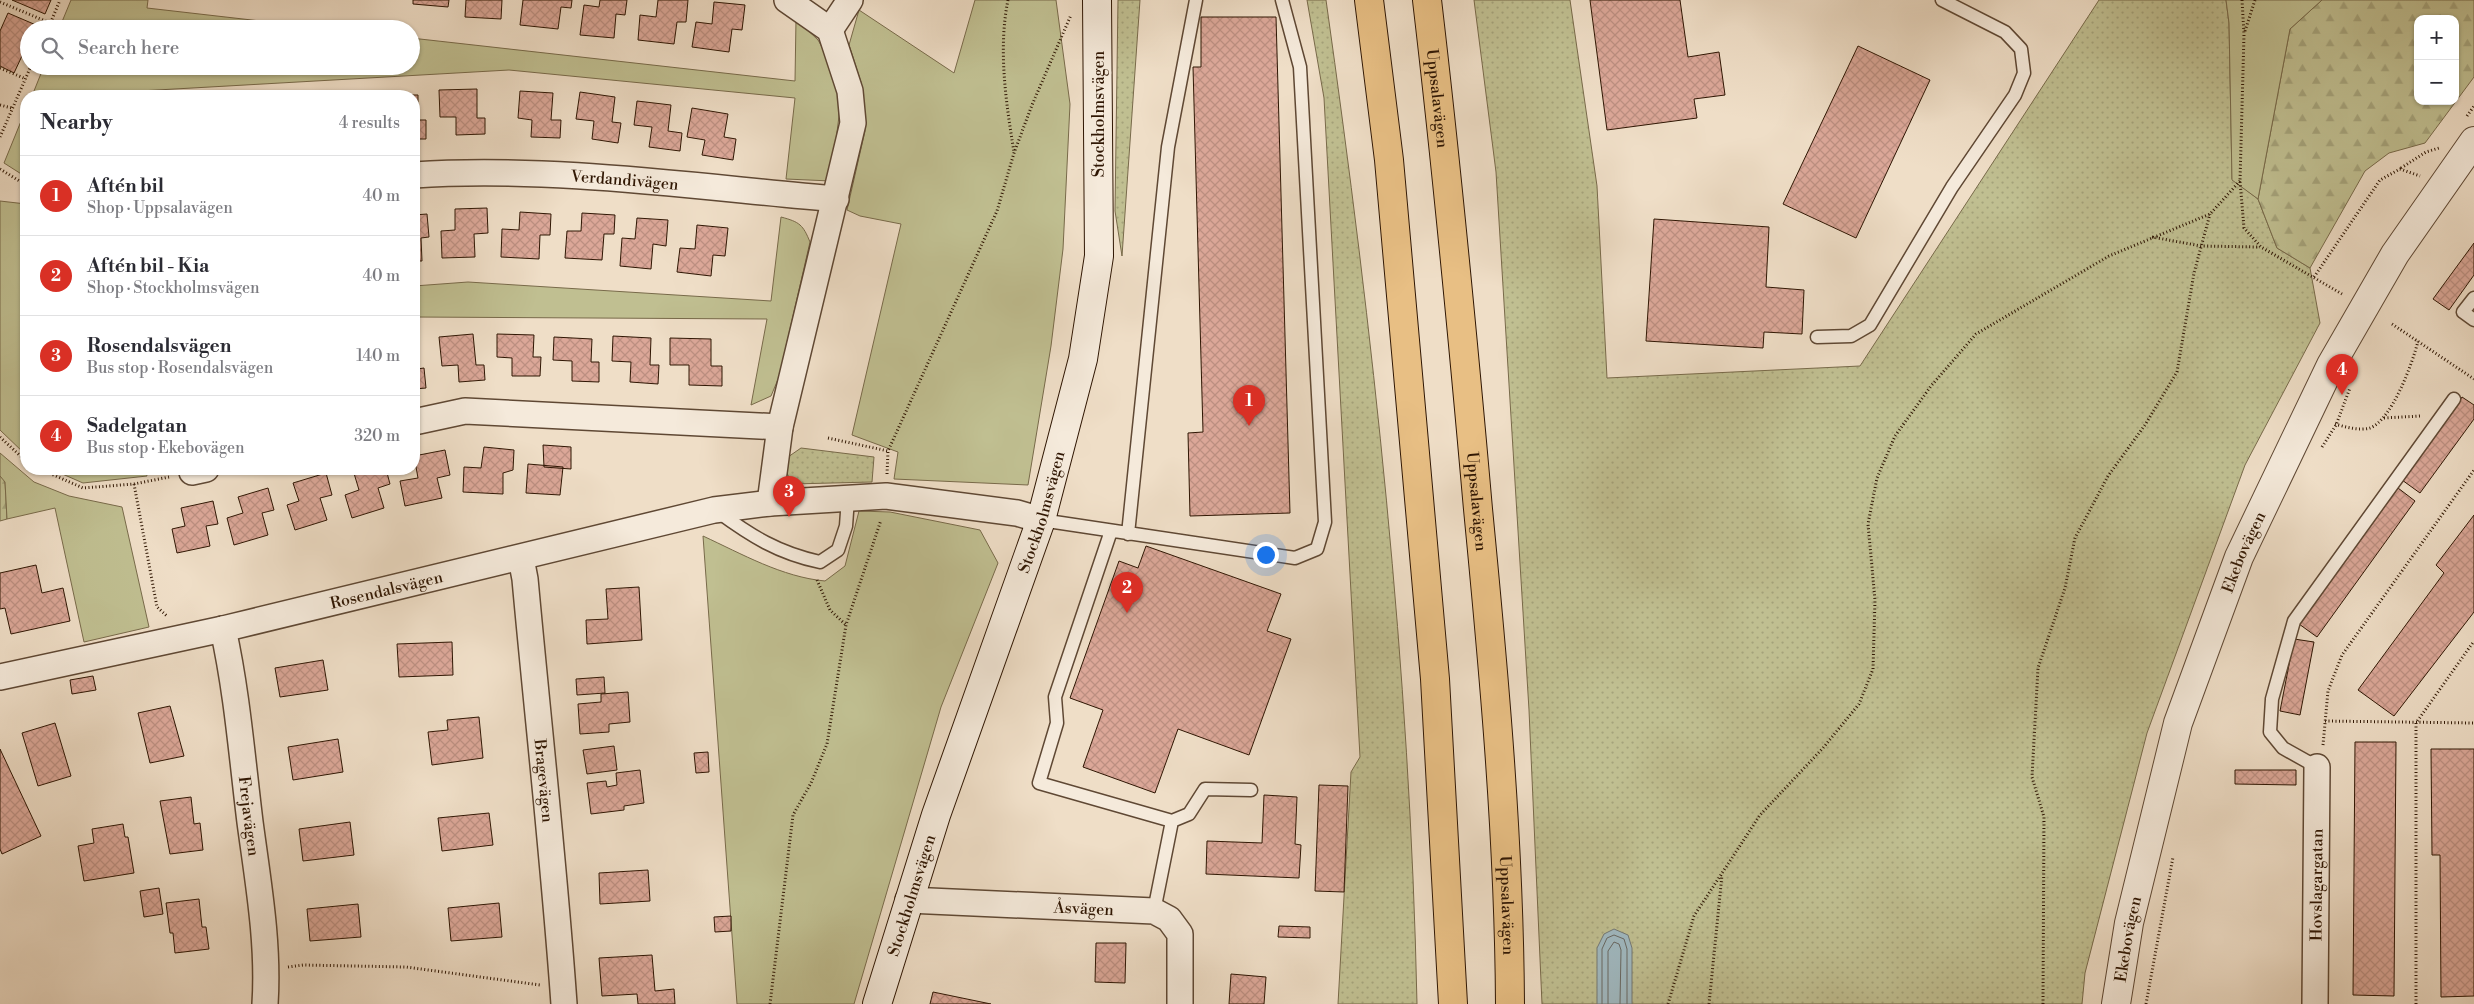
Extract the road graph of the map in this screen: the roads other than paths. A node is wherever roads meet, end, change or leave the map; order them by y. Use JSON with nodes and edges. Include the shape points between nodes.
{"nodes":[{"id":1,"x":787,"y":0,"type":"edge"},
{"id":2,"x":850,"y":0,"type":"edge"},
{"id":3,"x":1097,"y":0,"type":"edge"},
{"id":4,"x":1196,"y":0,"type":"edge"},
{"id":5,"x":1282,"y":0,"type":"edge"},
{"id":6,"x":1369,"y":0,"type":"edge"},
{"id":7,"x":1427,"y":0,"type":"edge"},
{"id":8,"x":1942,"y":0,"type":"edge"},
{"id":9,"x":830,"y":30,"type":"junction"},
{"id":10,"x":2474,"y":141,"type":"edge"},
{"id":11,"x":420,"y":175,"type":"edge"},
{"id":12,"x":836,"y":199,"type":"junction"},
{"id":13,"x":2474,"y":298,"type":"edge"},
{"id":14,"x":2474,"y":320,"type":"edge"},
{"id":15,"x":1817,"y":337,"type":"dead end"},
{"id":16,"x":2454,"y":399,"type":"dead end"},
{"id":17,"x":420,"y":421,"type":"edge"},
{"id":18,"x":780,"y":427,"type":"junction"},
{"id":19,"x":848,"y":498,"type":"junction"},
{"id":20,"x":770,"y":503,"type":"junction"},
{"id":21,"x":714,"y":510,"type":"junction"},
{"id":22,"x":1041,"y":520,"type":"junction"},
{"id":23,"x":1111,"y":531,"type":"junction"},
{"id":24,"x":1128,"y":534,"type":"junction"},
{"id":25,"x":521,"y":558,"type":"junction"},
{"id":26,"x":223,"y":629,"type":"junction"},
{"id":27,"x":0,"y":677,"type":"edge"},
{"id":28,"x":2317,"y":766,"type":"joint"},
{"id":29,"x":1251,"y":790,"type":"dead end"},
{"id":30,"x":1172,"y":822,"type":"junction"},
{"id":31,"x":908,"y":900,"type":"junction"},
{"id":32,"x":1154,"y":911,"type":"junction"},
{"id":33,"x":1510,"y":948,"type":"junction"},
{"id":34,"x":564,"y":996,"type":"edge"},
{"id":35,"x":265,"y":1004,"type":"edge"},
{"id":36,"x":877,"y":1004,"type":"edge"},
{"id":37,"x":1180,"y":1004,"type":"edge"},
{"id":38,"x":1453,"y":1004,"type":"edge"},
{"id":39,"x":1510,"y":1004,"type":"edge"},
{"id":40,"x":1514,"y":1004,"type":"edge"},
{"id":41,"x":2116,"y":1004,"type":"edge"},
{"id":42,"x":2315,"y":1004,"type":"edge"}],
"edges":[{"from":1,"to":9,"type":"street"},
{"from":2,"to":9,"type":"street"},
{"from":3,"to":22,"type":"main road","name":"Stockholmsvägen","via":[[1099,256],[1083,359]]},
{"from":4,"to":24,"type":"lane","via":[[1168,147]]},
{"from":5,"to":24,"type":"lane","via":[[1300,67],[1325,522],[1317,549],[1295,558]]},
{"from":6,"to":38,"type":"highway","via":[[1389,160],[1435,670]]},
{"from":7,"to":33,"type":"highway","name":"Uppsalavägen","via":[[1446,163],[1499,731]]},
{"from":8,"to":15,"type":"lane","via":[[2005,32],[2021,49],[2024,73],[2015,95],[1952,187],[1870,325],[1851,336]]},
{"from":9,"to":12,"type":"street","via":[[850,91],[853,123]]},
{"from":10,"to":41,"type":"main road","name":"Ekebovägen","via":[[2395,254],[2331,365],[2239,557],[2178,723],[2129,923]]},
{"from":11,"to":12,"type":"street","name":"Verdandivägen","via":[[540,173]]},
{"from":12,"to":18,"type":"street"},
{"from":13,"to":14,"type":"lane","via":[[2463,312]]},
{"from":16,"to":28,"type":"lane","via":[[2294,621],[2272,698],[2270,732],[2283,748]]},
{"from":17,"to":18,"type":"street","via":[[465,411]]},
{"from":18,"to":20,"type":"street"},
{"from":19,"to":20,"type":"street","name":"Rosendalsvägen"},
{"from":19,"to":21,"type":"lane","via":[[846,526],[838,550],[820,562],[794,556],[757,540]]},
{"from":19,"to":22,"type":"street","name":"Rosendalsvägen","via":[[886,496],[1017,513]]},
{"from":20,"to":21,"type":"street","name":"Rosendalsvägen"},
{"from":21,"to":25,"type":"street","name":"Rosendalsvägen"},
{"from":22,"to":23,"type":"lane"},
{"from":22,"to":31,"type":"main road","name":"Stockholmsvägen"},
{"from":23,"to":24,"type":"lane"},
{"from":23,"to":30,"type":"lane","via":[[1055,697],[1057,723],[1039,783]]},
{"from":25,"to":26,"type":"street","name":"Rosendalsvägen"},
{"from":25,"to":34,"type":"street","name":"Bragevägen","via":[[526,580]]},
{"from":26,"to":27,"type":"street","name":"Rosendalsvägen"},
{"from":26,"to":35,"type":"street","name":"Frejavägen","via":[[231,666],[267,969]]},
{"from":28,"to":42,"type":"street","name":"Hovslagargatan"},
{"from":29,"to":30,"type":"lane","via":[[1205,789],[1189,814]]},
{"from":30,"to":32,"type":"lane"},
{"from":31,"to":32,"type":"street","name":"Åsvägen"},
{"from":31,"to":36,"type":"main road","name":"Stockholmsvägen"},
{"from":32,"to":37,"type":"street","via":[[1169,919],[1180,934]]},
{"from":33,"to":39,"type":"highway","name":"Uppsalavägen"},
{"from":33,"to":40,"type":"highway"}]}
